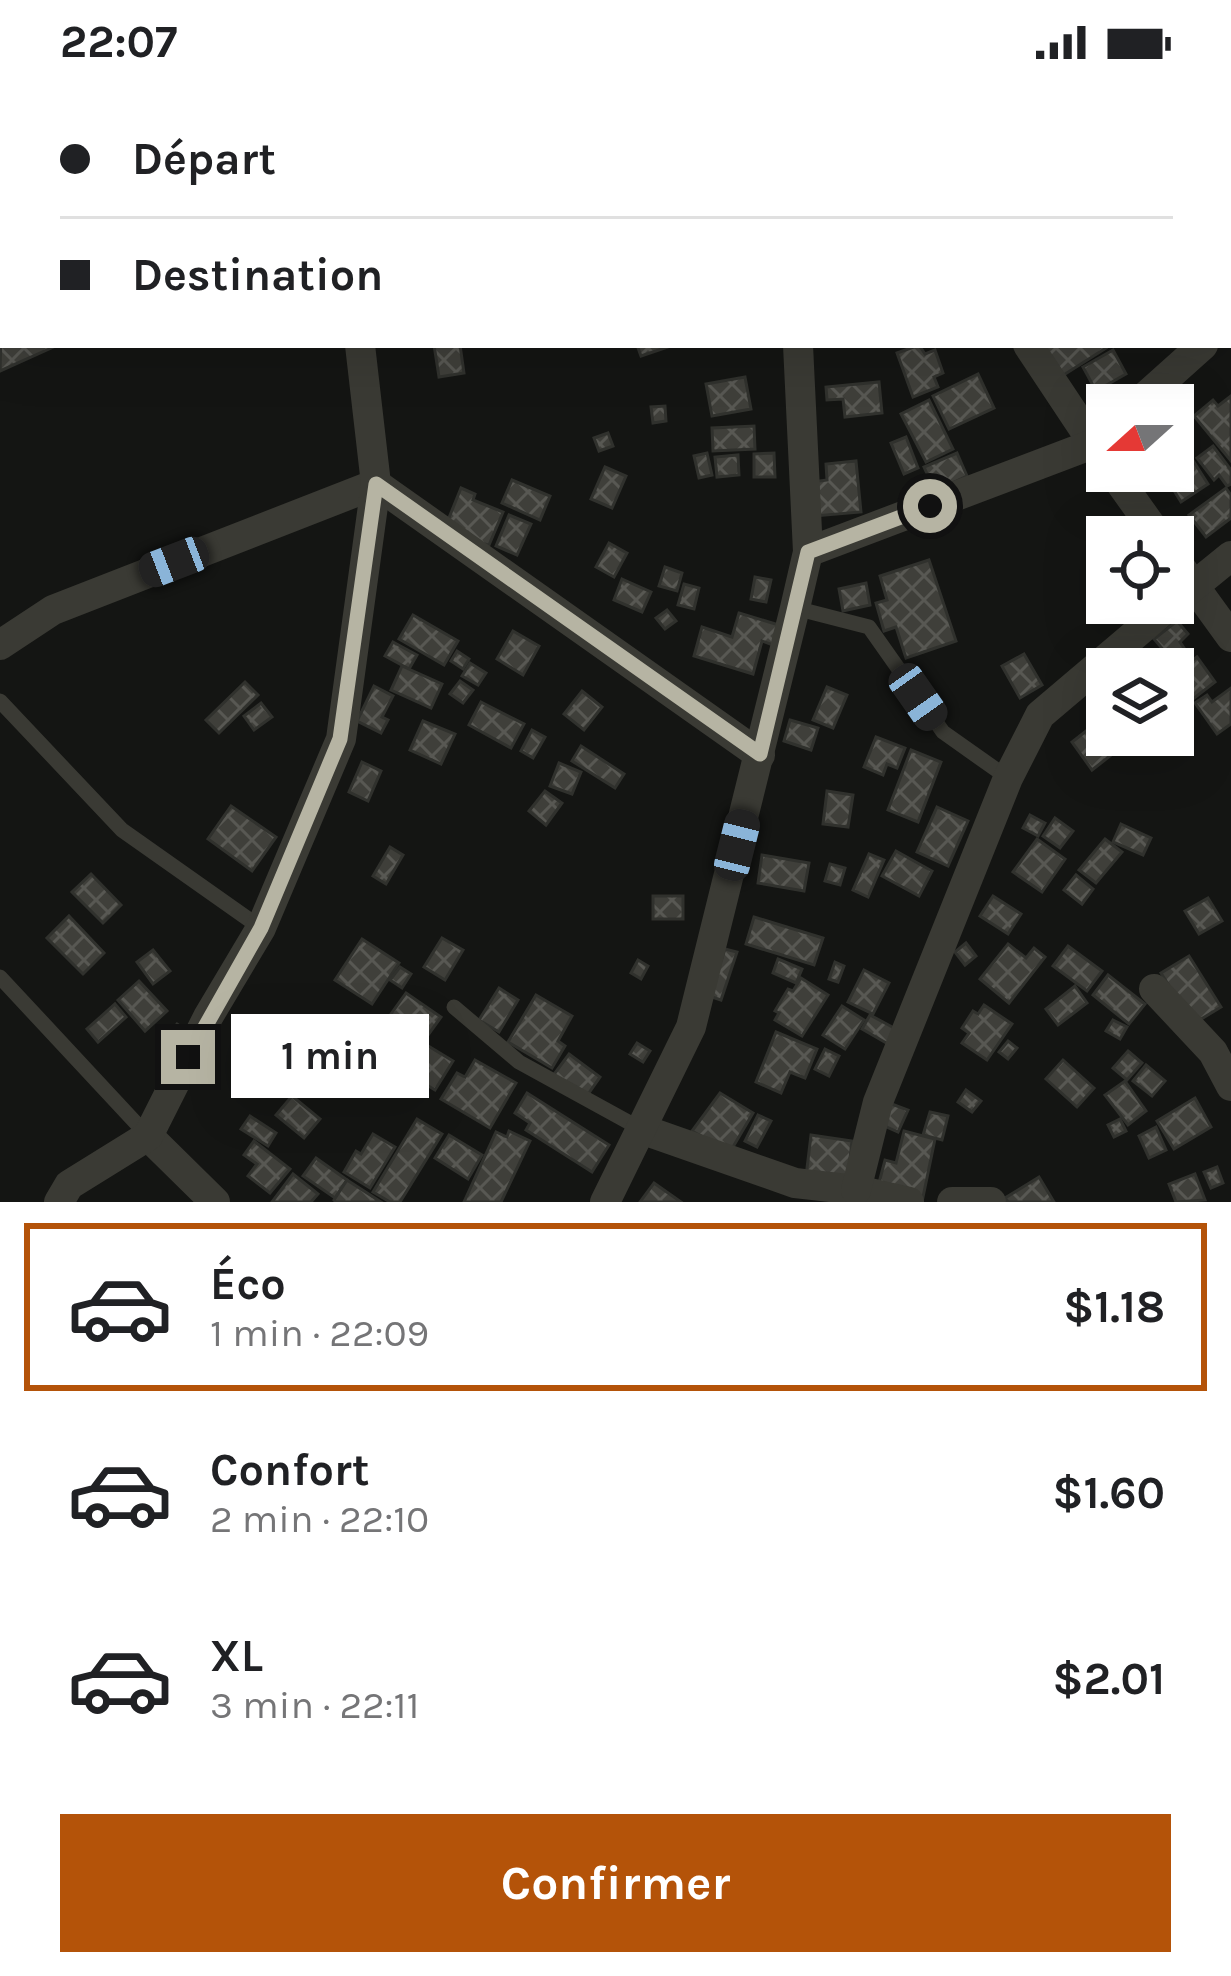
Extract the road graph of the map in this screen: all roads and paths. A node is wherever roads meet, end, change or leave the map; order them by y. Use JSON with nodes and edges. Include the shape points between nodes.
{"nodes":[{"id":1,"x":360,"y":348,"type":"edge"},
{"id":2,"x":798,"y":348,"type":"edge"},
{"id":3,"x":1030,"y":348,"type":"edge"},
{"id":4,"x":1200,"y":348,"type":"edge"},
{"id":5,"x":1159,"y":384,"type":"edge"},
{"id":6,"x":1086,"y":426,"type":"edge"},
{"id":7,"x":1086,"y":459,"type":"edge"},
{"id":8,"x":376,"y":484,"type":"junction"},
{"id":9,"x":808,"y":552,"type":"junction"},
{"id":10,"x":1231,"y":556,"type":"edge"},
{"id":11,"x":1194,"y":585,"type":"edge"},
{"id":12,"x":795,"y":608,"type":"junction"},
{"id":13,"x":1194,"y":609,"type":"edge"},
{"id":14,"x":1147,"y":624,"type":"edge"},
{"id":15,"x":1231,"y":637,"type":"edge"},
{"id":16,"x":0,"y":645,"type":"edge"},
{"id":17,"x":0,"y":701,"type":"edge"},
{"id":18,"x":760,"y":754,"type":"junction"},
{"id":19,"x":1008,"y":778,"type":"junction"},
{"id":20,"x":261,"y":928,"type":"junction"},
{"id":21,"x":0,"y":977,"type":"edge"},
{"id":22,"x":1154,"y":989,"type":"dead end"},
{"id":23,"x":454,"y":1007,"type":"dead end"},
{"id":24,"x":1231,"y":1086,"type":"edge"},
{"id":25,"x":641,"y":1129,"type":"junction"},
{"id":26,"x":148,"y":1136,"type":"junction"},
{"id":27,"x":854,"y":1196,"type":"edge"},
{"id":28,"x":59,"y":1202,"type":"edge"},
{"id":29,"x":215,"y":1202,"type":"edge"},
{"id":30,"x":604,"y":1202,"type":"edge"},
{"id":31,"x":909,"y":1202,"type":"edge"},
{"id":32,"x":952,"y":1202,"type":"edge"},
{"id":33,"x":991,"y":1202,"type":"edge"}],
"edges":[{"from":1,"to":8,"type":"street"},
{"from":2,"to":9,"type":"street"},
{"from":3,"to":6,"type":"street"},
{"from":4,"to":5,"type":"street"},
{"from":7,"to":9,"type":"street"},
{"from":8,"to":16,"type":"street","via":[[53,610]]},
{"from":8,"to":18,"type":"street"},
{"from":8,"to":20,"type":"street","via":[[340,739]]},
{"from":9,"to":12,"type":"street"},
{"from":10,"to":11,"type":"street"},
{"from":12,"to":18,"type":"street"},
{"from":12,"to":19,"type":"lane","via":[[869,627],[943,732]]},
{"from":13,"to":15,"type":"street"},
{"from":14,"to":19,"type":"street","via":[[1040,715]]},
{"from":17,"to":20,"type":"lane","via":[[122,830]]},
{"from":18,"to":25,"type":"street","via":[[692,1027]]},
{"from":19,"to":27,"type":"street","via":[[878,1102]]},
{"from":20,"to":26,"type":"street"},
{"from":21,"to":26,"type":"lane"},
{"from":22,"to":24,"type":"street","via":[[1213,1052]]},
{"from":23,"to":25,"type":"lane","via":[[519,1062]]},
{"from":25,"to":27,"type":"street"},
{"from":25,"to":30,"type":"street"},
{"from":26,"to":28,"type":"street","via":[[69,1185]]},
{"from":26,"to":29,"type":"street"},
{"from":27,"to":31,"type":"street"},
{"from":32,"to":33,"type":"street"}]}
